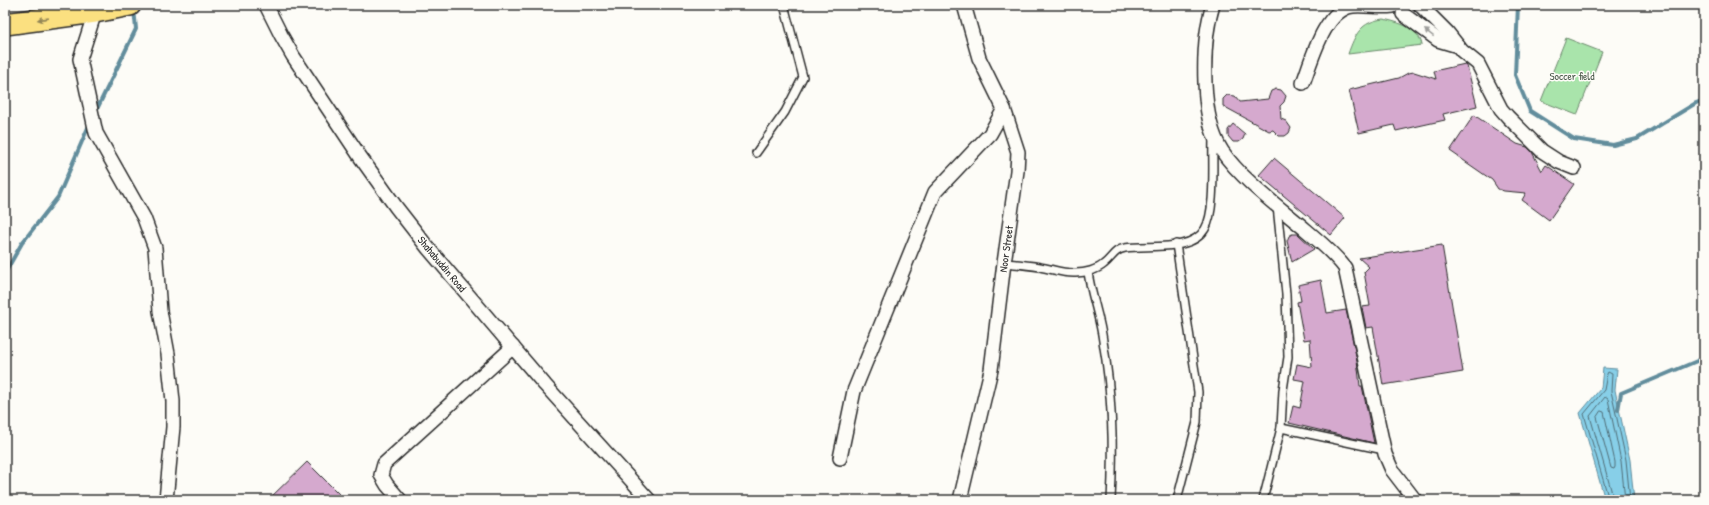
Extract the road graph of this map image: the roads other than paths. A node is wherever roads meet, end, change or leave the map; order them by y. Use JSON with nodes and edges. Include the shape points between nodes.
{"nodes":[{"id":1,"x":130,"y":5,"type":"edge"},
{"id":2,"x":266,"y":5,"type":"edge"},
{"id":3,"x":784,"y":5,"type":"edge"},
{"id":4,"x":964,"y":5,"type":"edge"},
{"id":5,"x":1213,"y":5,"type":"edge"},
{"id":6,"x":1415,"y":5,"type":"edge"},
{"id":7,"x":1420,"y":5,"type":"edge"},
{"id":8,"x":1396,"y":9,"type":"edge"},
{"id":9,"x":96,"y":12,"type":"junction"},
{"id":10,"x":5,"y":24,"type":"edge"},
{"id":11,"x":1458,"y":46,"type":"junction"},
{"id":12,"x":1304,"y":82,"type":"dead end"},
{"id":13,"x":1004,"y":109,"type":"junction"},
{"id":14,"x":1213,"y":133,"type":"junction"},
{"id":15,"x":756,"y":153,"type":"dead end"},
{"id":16,"x":1574,"y":168,"type":"dead end"},
{"id":17,"x":1277,"y":206,"type":"junction"},
{"id":18,"x":1176,"y":244,"type":"junction"},
{"id":19,"x":1004,"y":263,"type":"junction"},
{"id":20,"x":1088,"y":272,"type":"junction"},
{"id":21,"x":514,"y":347,"type":"junction"},
{"id":22,"x":1281,"y":428,"type":"junction"},
{"id":23,"x":1384,"y":450,"type":"junction"},
{"id":24,"x":840,"y":458,"type":"dead end"},
{"id":25,"x":166,"y":500,"type":"edge"},
{"id":26,"x":400,"y":500,"type":"edge"},
{"id":27,"x":649,"y":500,"type":"edge"},
{"id":28,"x":960,"y":500,"type":"edge"},
{"id":29,"x":1110,"y":500,"type":"edge"},
{"id":30,"x":1177,"y":500,"type":"edge"},
{"id":31,"x":1263,"y":500,"type":"edge"},
{"id":32,"x":1415,"y":500,"type":"edge"}],
"edges":[{"from":1,"to":9,"type":"main road"},
{"from":2,"to":21,"type":"street","name":"Shahabuddin Road","via":[[293,56],[396,207]]},
{"from":3,"to":15,"type":"lane","via":[[803,77],[785,112]]},
{"from":4,"to":13,"type":"street","name":"Noor Street","via":[[979,58]]},
{"from":5,"to":14,"type":"street","via":[[1206,29],[1205,78],[1207,109]]},
{"from":6,"to":8,"type":"street","via":[[1412,12]]},
{"from":7,"to":11,"type":"street"},
{"from":11,"to":8,"type":"street","one_way":true,"via":[[1438,40]]},
{"from":8,"to":12,"type":"street","via":[[1354,6],[1337,12],[1329,21],[1312,57]]},
{"from":9,"to":10,"type":"main road","one_way":true},
{"from":9,"to":25,"type":"street","via":[[80,59],[96,133],[144,218],[155,248],[160,311],[173,401]]},
{"from":11,"to":16,"type":"street","via":[[1482,68],[1496,101],[1508,117],[1542,151]]},
{"from":13,"to":19,"type":"street","name":"Noor Street","via":[[1018,152],[1018,170]]},
{"from":13,"to":24,"type":"street","via":[[990,134],[936,192],[854,391]]},
{"from":14,"to":17,"type":"street","via":[[1221,150],[1236,168]]},
{"from":14,"to":18,"type":"lane","via":[[1209,221],[1198,237],[1189,242]]},
{"from":17,"to":22,"type":"lane","via":[[1288,327],[1288,357]]},
{"from":17,"to":23,"type":"street","via":[[1336,255],[1345,268]]},
{"from":18,"to":20,"type":"lane","via":[[1125,248],[1115,252],[1099,268]]},
{"from":18,"to":30,"type":"lane","via":[[1198,392],[1197,422]]},
{"from":19,"to":20,"type":"lane","via":[[1060,272]]},
{"from":19,"to":28,"type":"street","name":"Noor Street","via":[[991,370]]},
{"from":20,"to":29,"type":"lane","via":[[1103,340],[1109,393],[1113,464]]},
{"from":21,"to":26,"type":"street","via":[[384,464],[381,475]]},
{"from":21,"to":27,"type":"street","name":"Shahabuddin Road"},
{"from":22,"to":23,"type":"lane"},
{"from":22,"to":31,"type":"lane"},
{"from":23,"to":32,"type":"street","via":[[1392,470]]}]}
